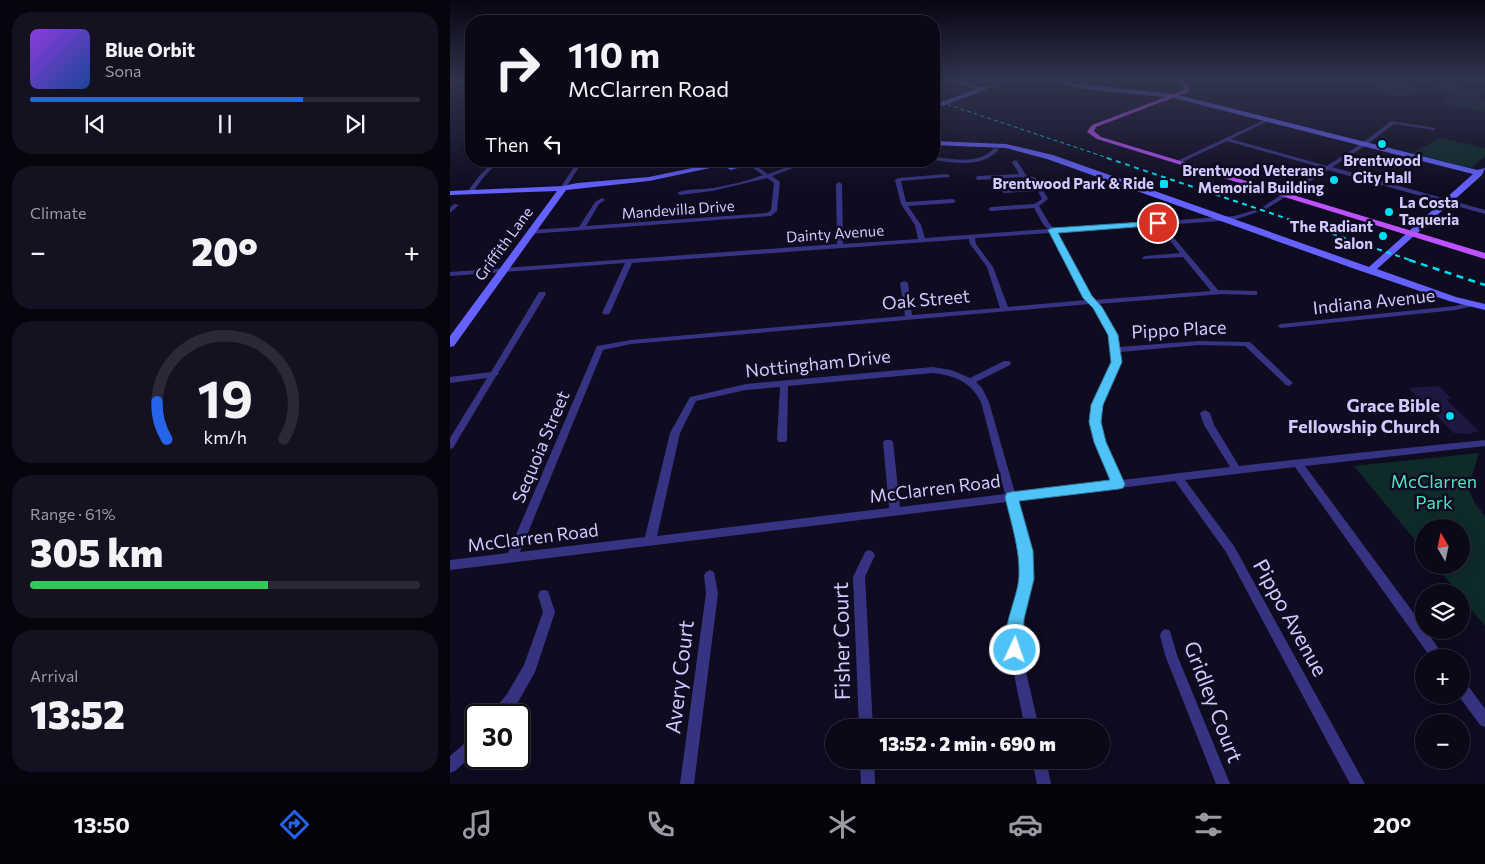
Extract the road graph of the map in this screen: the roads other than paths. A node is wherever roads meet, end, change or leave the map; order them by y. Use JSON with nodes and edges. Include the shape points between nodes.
{"nodes":[{"id":1,"x":1117,"y":118,"type":"edge"},
{"id":2,"x":1257,"y":118,"type":"edge"},
{"id":3,"x":1267,"y":118,"type":"edge"},
{"id":4,"x":1266,"y":120,"type":"junction"},
{"id":5,"x":1292,"y":126,"type":"junction"},
{"id":6,"x":1309,"y":128,"type":"junction"},
{"id":7,"x":1433,"y":129,"type":"dead end"},
{"id":8,"x":1226,"y":139,"type":"junction"},
{"id":9,"x":940,"y":144,"type":"edge"},
{"id":10,"x":940,"y":144,"type":"edge"},
{"id":11,"x":1365,"y":144,"type":"junction"},
{"id":12,"x":996,"y":149,"type":"junction"},
{"id":13,"x":1018,"y":149,"type":"junction"},
{"id":14,"x":940,"y":159,"type":"edge"},
{"id":15,"x":1015,"y":162,"type":"dead end"},
{"id":16,"x":1178,"y":162,"type":"junction"},
{"id":17,"x":491,"y":167,"type":"edge"},
{"id":18,"x":577,"y":167,"type":"edge"},
{"id":19,"x":709,"y":167,"type":"edge"},
{"id":20,"x":740,"y":167,"type":"edge"},
{"id":21,"x":758,"y":167,"type":"edge"},
{"id":22,"x":793,"y":167,"type":"edge"},
{"id":23,"x":1327,"y":168,"type":"junction"},
{"id":24,"x":1031,"y":171,"type":"dead end"},
{"id":25,"x":1483,"y":172,"type":"edge"},
{"id":26,"x":1022,"y":175,"type":"junction"},
{"id":27,"x":768,"y":176,"type":"junction"},
{"id":28,"x":948,"y":176,"type":"dead end"},
{"id":29,"x":978,"y":178,"type":"dead end"},
{"id":30,"x":898,"y":180,"type":"joint"},
{"id":31,"x":1068,"y":180,"type":"dead end"},
{"id":32,"x":1035,"y":181,"type":"junction"},
{"id":33,"x":839,"y":184,"type":"dead end"},
{"id":34,"x":563,"y":188,"type":"junction"},
{"id":35,"x":1040,"y":189,"type":"junction"},
{"id":36,"x":471,"y":191,"type":"junction"},
{"id":37,"x":1004,"y":191,"type":"dead end"},
{"id":38,"x":450,"y":193,"type":"edge"},
{"id":39,"x":680,"y":193,"type":"dead end"},
{"id":40,"x":1285,"y":195,"type":"junction"},
{"id":41,"x":602,"y":200,"type":"dead end"},
{"id":42,"x":953,"y":201,"type":"dead end"},
{"id":43,"x":1448,"y":201,"type":"junction"},
{"id":44,"x":904,"y":204,"type":"junction"},
{"id":45,"x":456,"y":205,"type":"dead end"},
{"id":46,"x":1036,"y":206,"type":"junction"},
{"id":47,"x":1266,"y":207,"type":"dead end"},
{"id":48,"x":991,"y":209,"type":"dead end"},
{"id":49,"x":450,"y":211,"type":"edge"},
{"id":50,"x":1255,"y":212,"type":"dead end"},
{"id":51,"x":1485,"y":212,"type":"edge"},
{"id":52,"x":1222,"y":219,"type":"junction"},
{"id":53,"x":1158,"y":223,"type":"junction"},
{"id":54,"x":581,"y":229,"type":"junction"},
{"id":55,"x":1052,"y":230,"type":"junction"},
{"id":56,"x":530,"y":232,"type":"junction"},
{"id":57,"x":1410,"y":234,"type":"junction"},
{"id":58,"x":971,"y":236,"type":"junction"},
{"id":59,"x":922,"y":240,"type":"junction"},
{"id":60,"x":840,"y":246,"type":"junction"},
{"id":61,"x":1185,"y":255,"type":"junction"},
{"id":62,"x":1485,"y":256,"type":"edge"},
{"id":63,"x":1145,"y":258,"type":"dead end"},
{"id":64,"x":1485,"y":260,"type":"edge"},
{"id":65,"x":630,"y":262,"type":"junction"},
{"id":66,"x":502,"y":270,"type":"junction"},
{"id":67,"x":1371,"y":270,"type":"junction"},
{"id":68,"x":450,"y":274,"type":"edge"},
{"id":69,"x":904,"y":283,"type":"dead end"},
{"id":70,"x":1216,"y":292,"type":"junction"},
{"id":71,"x":1254,"y":293,"type":"dead end"},
{"id":72,"x":542,"y":294,"type":"dead end"},
{"id":73,"x":1092,"y":302,"type":"junction"},
{"id":74,"x":1470,"y":304,"type":"junction"},
{"id":75,"x":1485,"y":307,"type":"edge"},
{"id":76,"x":1005,"y":310,"type":"junction"},
{"id":77,"x":606,"y":313,"type":"dead end"},
{"id":78,"x":1485,"y":313,"type":"edge"},
{"id":79,"x":909,"y":318,"type":"junction"},
{"id":80,"x":1281,"y":326,"type":"dead end"},
{"id":81,"x":450,"y":344,"type":"edge"},
{"id":82,"x":600,"y":348,"type":"joint"},
{"id":83,"x":1116,"y":350,"type":"junction"},
{"id":84,"x":1007,"y":363,"type":"dead end"},
{"id":85,"x":494,"y":374,"type":"junction"},
{"id":86,"x":450,"y":380,"type":"edge"},
{"id":87,"x":970,"y":381,"type":"junction"},
{"id":88,"x":1288,"y":383,"type":"dead end"},
{"id":89,"x":784,"y":384,"type":"junction"},
{"id":90,"x":1205,"y":413,"type":"dead end"},
{"id":91,"x":782,"y":440,"type":"dead end"},
{"id":92,"x":888,"y":442,"type":"dead end"},
{"id":93,"x":1485,"y":444,"type":"edge"},
{"id":94,"x":450,"y":446,"type":"edge"},
{"id":95,"x":1298,"y":463,"type":"junction"},
{"id":96,"x":1238,"y":470,"type":"junction"},
{"id":97,"x":1178,"y":478,"type":"junction"},
{"id":98,"x":1119,"y":484,"type":"junction"},
{"id":99,"x":1011,"y":497,"type":"junction"},
{"id":100,"x":894,"y":512,"type":"junction"},
{"id":101,"x":650,"y":541,"type":"junction"},
{"id":102,"x":870,"y":555,"type":"dead end"},
{"id":103,"x":512,"y":558,"type":"junction"},
{"id":104,"x":450,"y":565,"type":"edge"},
{"id":105,"x":710,"y":575,"type":"dead end"},
{"id":106,"x":544,"y":595,"type":"dead end"},
{"id":107,"x":1166,"y":635,"type":"dead end"},
{"id":108,"x":1432,"y":649,"type":"edge"},
{"id":109,"x":1470,"y":700,"type":"edge"},
{"id":110,"x":508,"y":704,"type":"edge"},
{"id":111,"x":866,"y":719,"type":"edge"},
{"id":112,"x":1030,"y":719,"type":"edge"},
{"id":113,"x":1485,"y":720,"type":"edge"},
{"id":114,"x":465,"y":753,"type":"edge"},
{"id":115,"x":450,"y":766,"type":"edge"},
{"id":116,"x":867,"y":769,"type":"edge"},
{"id":117,"x":1041,"y":769,"type":"edge"},
{"id":118,"x":687,"y":784,"type":"edge"},
{"id":119,"x":868,"y":784,"type":"edge"},
{"id":120,"x":1044,"y":784,"type":"edge"},
{"id":121,"x":1223,"y":784,"type":"edge"},
{"id":122,"x":1358,"y":784,"type":"edge"}],
"edges":[{"from":1,"to":16,"type":"main road","via":[[1094,126],[1090,132],[1099,138]]},
{"from":2,"to":4,"type":"street"},
{"from":3,"to":6,"type":"street"},
{"from":4,"to":5,"type":"street"},
{"from":4,"to":8,"type":"street"},
{"from":5,"to":6,"type":"street"},
{"from":5,"to":11,"type":"street"},
{"from":6,"to":11,"type":"street"},
{"from":7,"to":11,"type":"street","via":[[1393,122]]},
{"from":8,"to":16,"type":"street"},
{"from":8,"to":23,"type":"street"},
{"from":9,"to":12,"type":"street"},
{"from":10,"to":13,"type":"street"},
{"from":11,"to":23,"type":"street"},
{"from":11,"to":25,"type":"street"},
{"from":12,"to":13,"type":"street"},
{"from":12,"to":14,"type":"street","via":[[981,159]]},
{"from":13,"to":52,"type":"street","via":[[1050,157]]},
{"from":15,"to":26,"type":"street"},
{"from":16,"to":40,"type":"main road"},
{"from":17,"to":36,"type":"street"},
{"from":18,"to":34,"type":"street","name":"Griffith Lane"},
{"from":19,"to":34,"type":"street","via":[[650,179]]},
{"from":20,"to":34,"type":"street","via":[[643,183],[574,190]]},
{"from":21,"to":27,"type":"street"},
{"from":22,"to":27,"type":"street"},
{"from":23,"to":40,"type":"street"},
{"from":23,"to":43,"type":"street"},
{"from":24,"to":32,"type":"street"},
{"from":25,"to":43,"type":"street"},
{"from":26,"to":29,"type":"street"},
{"from":26,"to":32,"type":"street"},
{"from":27,"to":39,"type":"street","via":[[696,193]]},
{"from":27,"to":54,"type":"street","name":"Mandevilla Drive","via":[[777,182],[774,211],[762,217]]},
{"from":28,"to":30,"type":"street"},
{"from":30,"to":44,"type":"street"},
{"from":31,"to":32,"type":"street"},
{"from":32,"to":35,"type":"street"},
{"from":33,"to":60,"type":"street"},
{"from":34,"to":36,"type":"street"},
{"from":34,"to":56,"type":"street","name":"Griffith Lane"},
{"from":35,"to":37,"type":"street"},
{"from":35,"to":46,"type":"street","via":[[1045,199]]},
{"from":36,"to":38,"type":"street"},
{"from":40,"to":47,"type":"street"},
{"from":40,"to":57,"type":"main road"},
{"from":41,"to":54,"type":"street"},
{"from":42,"to":44,"type":"street"},
{"from":43,"to":51,"type":"street"},
{"from":43,"to":57,"type":"street"},
{"from":44,"to":59,"type":"street","via":[[918,225]]},
{"from":45,"to":49,"type":"street"},
{"from":46,"to":48,"type":"street"},
{"from":46,"to":55,"type":"street"},
{"from":50,"to":52,"type":"street","name":"Dainty Avenue"},
{"from":52,"to":53,"type":"street","name":"Dainty Avenue"},
{"from":52,"to":67,"type":"street"},
{"from":53,"to":55,"type":"street","name":"Dainty Avenue"},
{"from":53,"to":61,"type":"street"},
{"from":54,"to":56,"type":"street","name":"Mandevilla Drive"},
{"from":55,"to":58,"type":"street","name":"Dainty Avenue"},
{"from":55,"to":73,"type":"street"},
{"from":56,"to":66,"type":"street","name":"Griffith Lane"},
{"from":57,"to":62,"type":"main road"},
{"from":57,"to":64,"type":"main road"},
{"from":57,"to":67,"type":"street"},
{"from":58,"to":59,"type":"street","name":"Dainty Avenue"},
{"from":58,"to":76,"type":"street","via":[[990,267]]},
{"from":59,"to":60,"type":"street","name":"Dainty Avenue"},
{"from":60,"to":65,"type":"street","name":"Dainty Avenue"},
{"from":61,"to":63,"type":"street"},
{"from":61,"to":70,"type":"street"},
{"from":65,"to":66,"type":"street","name":"Dainty Avenue"},
{"from":65,"to":77,"type":"street"},
{"from":66,"to":68,"type":"street","name":"Dainty Avenue"},
{"from":66,"to":81,"type":"street","name":"Griffith Lane"},
{"from":67,"to":74,"type":"street"},
{"from":69,"to":79,"type":"street"},
{"from":70,"to":71,"type":"street","name":"Oak Street"},
{"from":70,"to":73,"type":"street","name":"Oak Street"},
{"from":72,"to":85,"type":"street"},
{"from":73,"to":76,"type":"street","name":"Oak Street"},
{"from":73,"to":83,"type":"street","via":[[1113,335]]},
{"from":74,"to":75,"type":"street"},
{"from":74,"to":78,"type":"street"},
{"from":74,"to":80,"type":"street","name":"Indiana Avenue"},
{"from":76,"to":79,"type":"street","name":"Oak Street"},
{"from":79,"to":82,"type":"street","name":"Oak Street","via":[[622,343]]},
{"from":82,"to":103,"type":"street","name":"Sequoia Street"},
{"from":83,"to":88,"type":"street","name":"Pippo Place","via":[[1199,343],[1247,344]]},
{"from":83,"to":98,"type":"street","via":[[1117,362],[1097,405],[1095,422],[1100,442]]},
{"from":84,"to":87,"type":"street"},
{"from":85,"to":86,"type":"street"},
{"from":85,"to":94,"type":"street"},
{"from":87,"to":89,"type":"street","name":"Nottingham Drive","via":[[948,372],[918,370]]},
{"from":87,"to":99,"type":"street","via":[[985,402]]},
{"from":89,"to":91,"type":"street"},
{"from":89,"to":101,"type":"street","name":"Nottingham Drive","via":[[746,387],[692,399],[676,433]]},
{"from":90,"to":96,"type":"street","via":[[1209,425]]},
{"from":92,"to":100,"type":"street"},
{"from":93,"to":95,"type":"street","name":"McClarren Road"},
{"from":95,"to":96,"type":"street","name":"McClarren Road"},
{"from":95,"to":108,"type":"street"},
{"from":96,"to":97,"type":"street","name":"McClarren Road"},
{"from":97,"to":98,"type":"street","name":"McClarren Road"},
{"from":97,"to":122,"type":"street","name":"Pippo Avenue","via":[[1230,549]]},
{"from":98,"to":99,"type":"street","name":"McClarren Road"},
{"from":99,"to":100,"type":"street","name":"McClarren Road"},
{"from":99,"to":112,"type":"street","via":[[1026,551],[1026,579],[1016,619],[1015,650]]},
{"from":100,"to":101,"type":"street","name":"McClarren Road"},
{"from":101,"to":103,"type":"street","name":"McClarren Road"},
{"from":102,"to":111,"type":"street","name":"Fisher Court","via":[[859,577]]},
{"from":103,"to":104,"type":"street","name":"McClarren Road"},
{"from":105,"to":118,"type":"street","name":"Avery Court","via":[[712,594]]},
{"from":106,"to":110,"type":"street","via":[[549,612],[530,668]]},
{"from":107,"to":121,"type":"street","name":"Gridley Court"},
{"from":109,"to":113,"type":"street"},
{"from":114,"to":115,"type":"street"},
{"from":116,"to":119,"type":"street"},
{"from":117,"to":120,"type":"street"}]}
